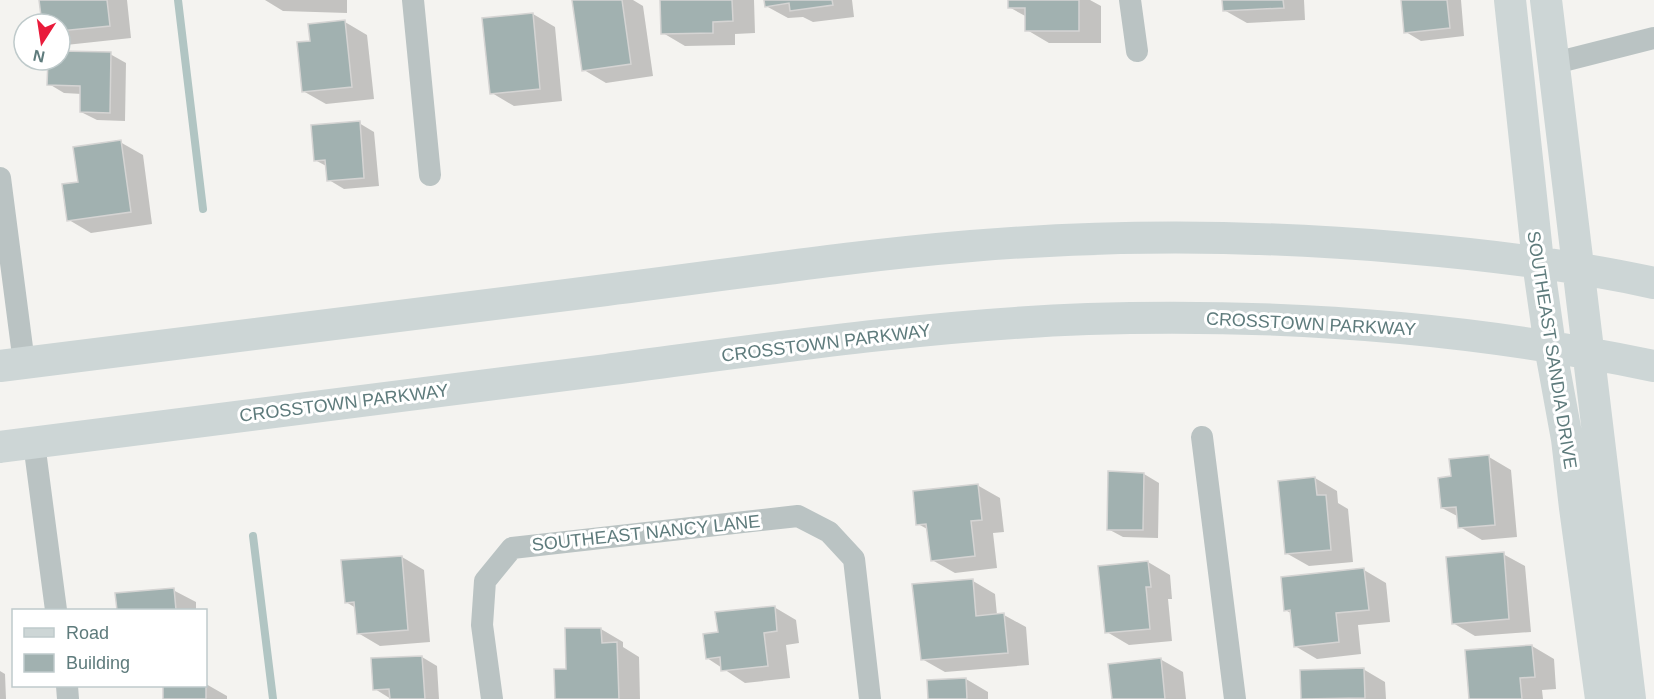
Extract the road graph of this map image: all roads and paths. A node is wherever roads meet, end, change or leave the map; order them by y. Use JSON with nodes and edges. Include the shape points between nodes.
{"nodes":[{"id":1,"x":413,"y":0,"type":"edge"},
{"id":2,"x":1130,"y":0,"type":"edge"},
{"id":3,"x":1510,"y":0,"type":"edge"},
{"id":4,"x":1546,"y":0,"type":"edge"},
{"id":5,"x":1654,"y":38,"type":"edge"},
{"id":6,"x":1137,"y":51,"type":"dead end"},
{"id":7,"x":1555,"y":63,"type":"junction"},
{"id":8,"x":430,"y":175,"type":"dead end"},
{"id":9,"x":0,"y":178,"type":"edge"},
{"id":10,"x":1538,"y":262,"type":"junction"},
{"id":11,"x":1578,"y":268,"type":"junction"},
{"id":12,"x":1654,"y":283,"type":"edge"},
{"id":13,"x":1550,"y":346,"type":"junction"},
{"id":14,"x":1590,"y":354,"type":"junction"},
{"id":15,"x":12,"y":364,"type":"edge"},
{"id":16,"x":1654,"y":366,"type":"edge"},
{"id":17,"x":1202,"y":437,"type":"dead end"},
{"id":18,"x":34,"y":442,"type":"junction"},
{"id":19,"x":0,"y":447,"type":"edge"},
{"id":20,"x":56,"y":609,"type":"edge"},
{"id":21,"x":492,"y":699,"type":"edge"},
{"id":22,"x":870,"y":699,"type":"edge"},
{"id":23,"x":1235,"y":699,"type":"edge"},
{"id":24,"x":1601,"y":699,"type":"edge"},
{"id":25,"x":1630,"y":699,"type":"edge"}],
"edges":[{"from":1,"to":8,"type":"street"},
{"from":2,"to":6,"type":"street"},
{"from":3,"to":10,"type":"main road","name":"SOUTHEAST SANDIA DRIVE"},
{"from":4,"to":7,"type":"main road","name":"SOUTHEAST SANDIA DRIVE"},
{"from":5,"to":7,"type":"street"},
{"from":7,"to":11,"type":"main road","name":"SOUTHEAST SANDIA DRIVE"},
{"from":9,"to":15,"type":"street"},
{"from":10,"to":11,"type":"main road"},
{"from":10,"to":13,"type":"main road","name":"SOUTHEAST SANDIA DRIVE"},
{"from":10,"to":15,"type":"main road","via":[[1294,240],[1130,237],[1026,242],[895,253]]},
{"from":11,"to":12,"type":"main road"},
{"from":11,"to":14,"type":"main road","name":"SOUTHEAST SANDIA DRIVE"},
{"from":13,"to":14,"type":"main road","name":"CROSSTOWN PARKWAY"},
{"from":13,"to":18,"type":"main road","name":"CROSSTOWN PARKWAY","via":[[1403,327],[1308,320],[1160,318],[1039,322],[720,355]]},
{"from":13,"to":24,"type":"main road","name":"SOUTHEAST SANDIA DRIVE","via":[[1568,439]]},
{"from":14,"to":16,"type":"main road","name":"CROSSTOWN PARKWAY"},
{"from":14,"to":25,"type":"main road","name":"SOUTHEAST SANDIA DRIVE"},
{"from":17,"to":23,"type":"street"},
{"from":18,"to":19,"type":"main road","name":"CROSSTOWN PARKWAY"},
{"from":18,"to":20,"type":"street"},
{"from":21,"to":22,"type":"street","name":"SOUTHEAST NANCY LANE","via":[[482,625],[485,581],[512,548],[798,516],[829,532],[854,559]]}]}
